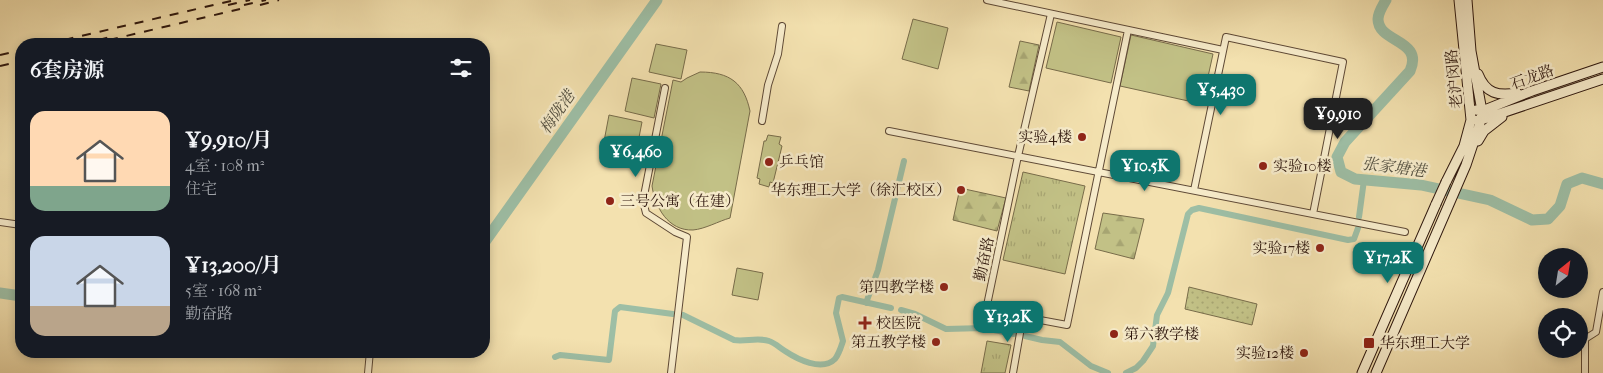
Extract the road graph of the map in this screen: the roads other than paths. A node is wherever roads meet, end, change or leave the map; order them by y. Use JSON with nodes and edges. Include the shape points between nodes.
{"nodes":[{"id":1,"x":986,"y":0,"type":"edge"},
{"id":2,"x":1463,"y":1,"type":"edge"},
{"id":3,"x":1051,"y":14,"type":"junction"},
{"id":4,"x":782,"y":26,"type":"dead end"},
{"id":5,"x":1128,"y":30,"type":"junction"},
{"id":6,"x":1223,"y":50,"type":"junction"},
{"id":7,"x":1471,"y":51,"type":"junction"},
{"id":8,"x":1603,"y":67,"type":"edge"},
{"id":9,"x":1603,"y":79,"type":"edge"},
{"id":10,"x":665,"y":88,"type":"dead end"},
{"id":11,"x":1532,"y":91,"type":"junction"},
{"id":12,"x":1471,"y":110,"type":"junction"},
{"id":13,"x":1511,"y":111,"type":"junction"},
{"id":14,"x":1481,"y":116,"type":"junction"},
{"id":15,"x":762,"y":120,"type":"dead end"},
{"id":16,"x":1471,"y":120,"type":"junction"},
{"id":17,"x":890,"y":131,"type":"dead end"},
{"id":18,"x":1472,"y":149,"type":"junction"},
{"id":19,"x":1018,"y":156,"type":"junction"},
{"id":20,"x":1099,"y":172,"type":"junction"},
{"id":21,"x":1194,"y":190,"type":"junction"},
{"id":22,"x":1313,"y":214,"type":"junction"},
{"id":23,"x":0,"y":222,"type":"edge"},
{"id":24,"x":15,"y":224,"type":"edge"},
{"id":25,"x":1405,"y":232,"type":"dead end"},
{"id":26,"x":1603,"y":292,"type":"edge"},
{"id":27,"x":1023,"y":316,"type":"junction"},
{"id":28,"x":369,"y":358,"type":"edge"},
{"id":29,"x":368,"y":373,"type":"edge"},
{"id":30,"x":671,"y":373,"type":"edge"},
{"id":31,"x":1013,"y":373,"type":"edge"},
{"id":32,"x":1362,"y":373,"type":"edge"},
{"id":33,"x":1376,"y":373,"type":"edge"},
{"id":34,"x":1585,"y":373,"type":"edge"}],
"edges":[{"from":1,"to":3,"type":"street"},
{"from":2,"to":7,"type":"main road","name":"老沪闵路"},
{"from":2,"to":12,"type":"main road","name":"老沪闵路"},
{"from":3,"to":5,"type":"street"},
{"from":3,"to":19,"type":"street","name":"勤奋路"},
{"from":4,"to":15,"type":"street"},
{"from":5,"to":6,"type":"street"},
{"from":5,"to":20,"type":"street","name":"勤奋路"},
{"from":6,"to":21,"type":"street"},
{"from":6,"to":22,"type":"street","via":[[1226,37],[1343,62]]},
{"from":7,"to":11,"type":"main road","via":[[1481,82],[1489,90],[1504,95]]},
{"from":7,"to":14,"type":"main road","name":"老沪闵路"},
{"from":8,"to":11,"type":"main road","name":"石龙路"},
{"from":9,"to":13,"type":"main road","name":"石龙路"},
{"from":10,"to":30,"type":"street","via":[[643,201],[646,213],[687,237]]},
{"from":11,"to":14,"type":"main road","name":"石龙路"},
{"from":12,"to":14,"type":"main road","name":"石龙路"},
{"from":12,"to":16,"type":"main road","name":"老沪闵路"},
{"from":13,"to":14,"type":"main road","name":"石龙路"},
{"from":13,"to":18,"type":"main road","via":[[1484,131]]},
{"from":14,"to":16,"type":"main road","name":"石龙路"},
{"from":14,"to":18,"type":"main road","name":"老沪闵路"},
{"from":16,"to":32,"type":"main road","name":"老沪闵路","bridge":true,"via":[[1464,146]]},
{"from":17,"to":19,"type":"street"},
{"from":18,"to":33,"type":"main road","name":"老沪闵路"},
{"from":19,"to":20,"type":"street"},
{"from":19,"to":27,"type":"street","name":"勤奋路","via":[[986,310]]},
{"from":20,"to":21,"type":"street"},
{"from":20,"to":27,"type":"street","name":"勤奋路","via":[[1067,325]]},
{"from":21,"to":22,"type":"street"},
{"from":22,"to":25,"type":"street"},
{"from":23,"to":24,"type":"street"},
{"from":26,"to":34,"type":"street","via":[[1596,332],[1585,339]]},
{"from":27,"to":31,"type":"street"},
{"from":28,"to":29,"type":"street"}]}
